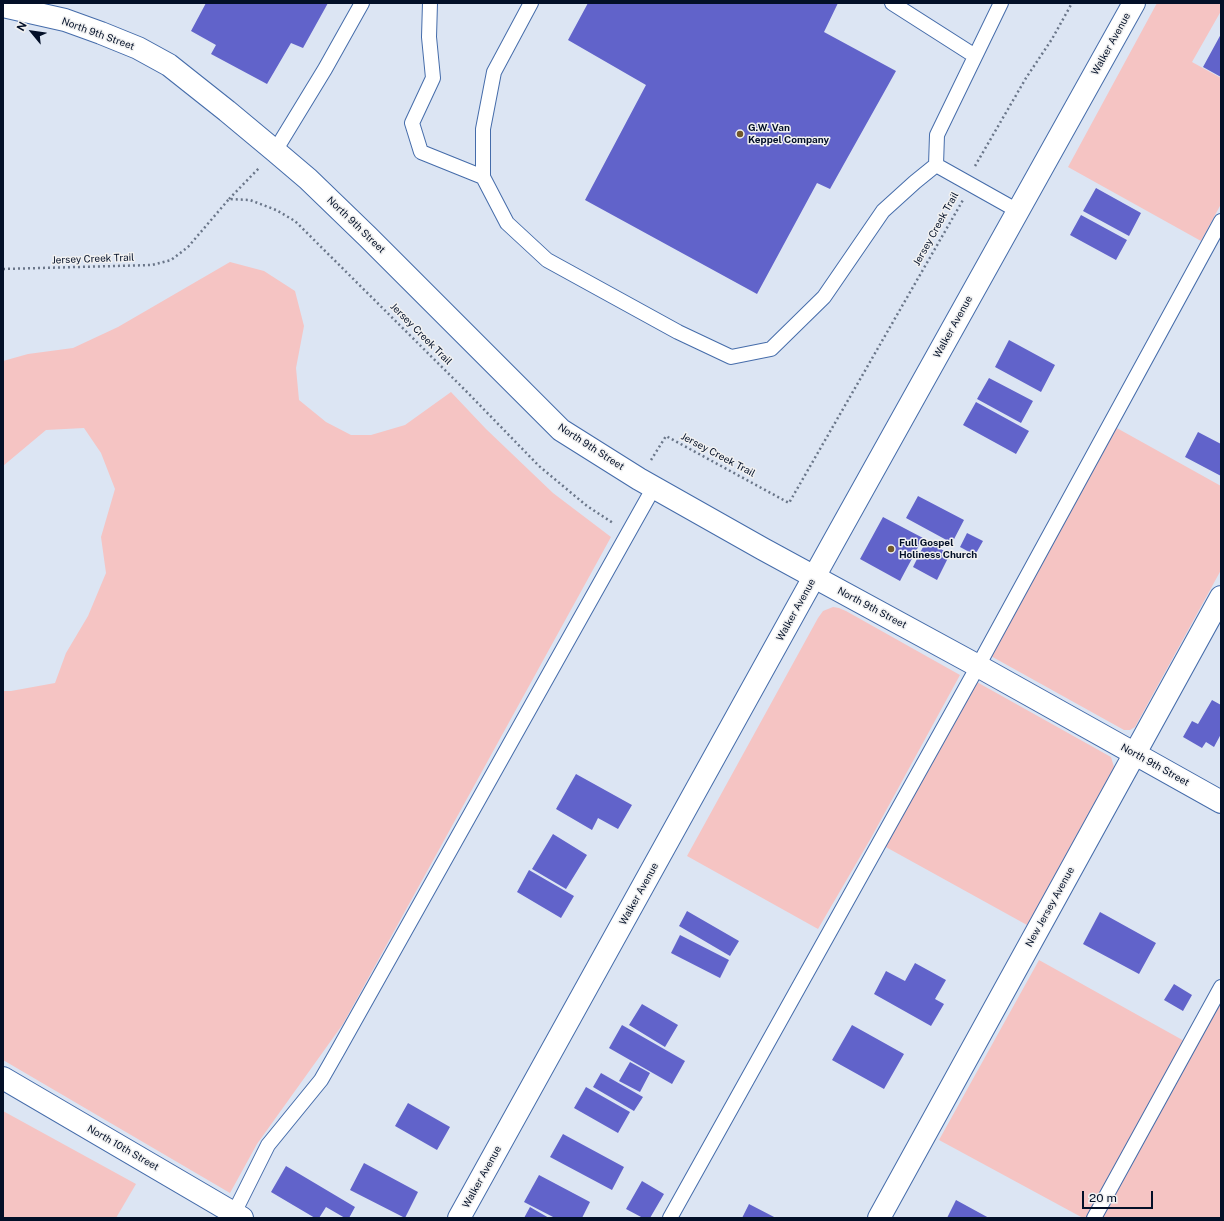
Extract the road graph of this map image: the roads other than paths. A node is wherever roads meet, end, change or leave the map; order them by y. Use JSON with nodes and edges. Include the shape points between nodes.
{"nodes":[{"id":1,"x":362,"y":3,"type":"edge"},
{"id":2,"x":430,"y":3,"type":"edge"},
{"id":3,"x":531,"y":3,"type":"edge"},
{"id":4,"x":892,"y":3,"type":"edge"},
{"id":5,"x":1001,"y":3,"type":"edge"},
{"id":6,"x":1134,"y":3,"type":"edge"},
{"id":7,"x":3,"y":6,"type":"edge"},
{"id":8,"x":975,"y":56,"type":"junction"},
{"id":9,"x":276,"y":151,"type":"junction"},
{"id":10,"x":936,"y":165,"type":"junction"},
{"id":11,"x":484,"y":177,"type":"junction"},
{"id":12,"x":1018,"y":211,"type":"junction"},
{"id":13,"x":1221,"y":221,"type":"edge"},
{"id":14,"x":646,"y":483,"type":"junction"},
{"id":15,"x":814,"y":577,"type":"junction"},
{"id":16,"x":1221,"y":596,"type":"edge"},
{"id":17,"x":978,"y":666,"type":"junction"},
{"id":18,"x":1135,"y":753,"type":"junction"},
{"id":19,"x":1221,"y":802,"type":"edge"},
{"id":20,"x":1221,"y":987,"type":"edge"},
{"id":21,"x":3,"y":1078,"type":"edge"},
{"id":22,"x":238,"y":1216,"type":"edge"},
{"id":23,"x":459,"y":1218,"type":"edge"},
{"id":24,"x":670,"y":1218,"type":"edge"},
{"id":25,"x":879,"y":1218,"type":"edge"},
{"id":26,"x":1094,"y":1218,"type":"edge"}],
"edges":[{"from":1,"to":9,"type":"lane"},
{"from":2,"to":11,"type":"lane","via":[[429,37],[433,78],[412,123],[421,152]]},
{"from":3,"to":11,"type":"lane","via":[[494,72],[483,130]]},
{"from":4,"to":8,"type":"lane"},
{"from":5,"to":8,"type":"lane"},
{"from":6,"to":12,"type":"street","name":"Walker Avenue"},
{"from":7,"to":9,"type":"street","name":"North 9th Street","via":[[65,20],[138,48],[168,65]]},
{"from":8,"to":10,"type":"lane","via":[[937,135]]},
{"from":9,"to":14,"type":"street","name":"North 9th Street","via":[[368,237],[561,430]]},
{"from":10,"to":11,"type":"lane","via":[[883,211],[824,297],[771,349],[731,357],[678,332],[547,260],[507,223]]},
{"from":10,"to":12,"type":"lane"},
{"from":12,"to":15,"type":"street","name":"Walker Avenue"},
{"from":13,"to":17,"type":"lane"},
{"from":14,"to":15,"type":"street","name":"North 9th Street"},
{"from":14,"to":22,"type":"lane","via":[[337,1052],[321,1080],[268,1145]]},
{"from":15,"to":17,"type":"street","name":"North 9th Street"},
{"from":15,"to":23,"type":"street","name":"Walker Avenue"},
{"from":16,"to":18,"type":"street","name":"New Jersey Avenue"},
{"from":17,"to":18,"type":"street","name":"North 9th Street"},
{"from":17,"to":24,"type":"lane"},
{"from":18,"to":19,"type":"street","name":"North 9th Street"},
{"from":18,"to":25,"type":"street","name":"New Jersey Avenue"},
{"from":20,"to":26,"type":"lane"},
{"from":21,"to":22,"type":"street","name":"North 10th Street"}]}
